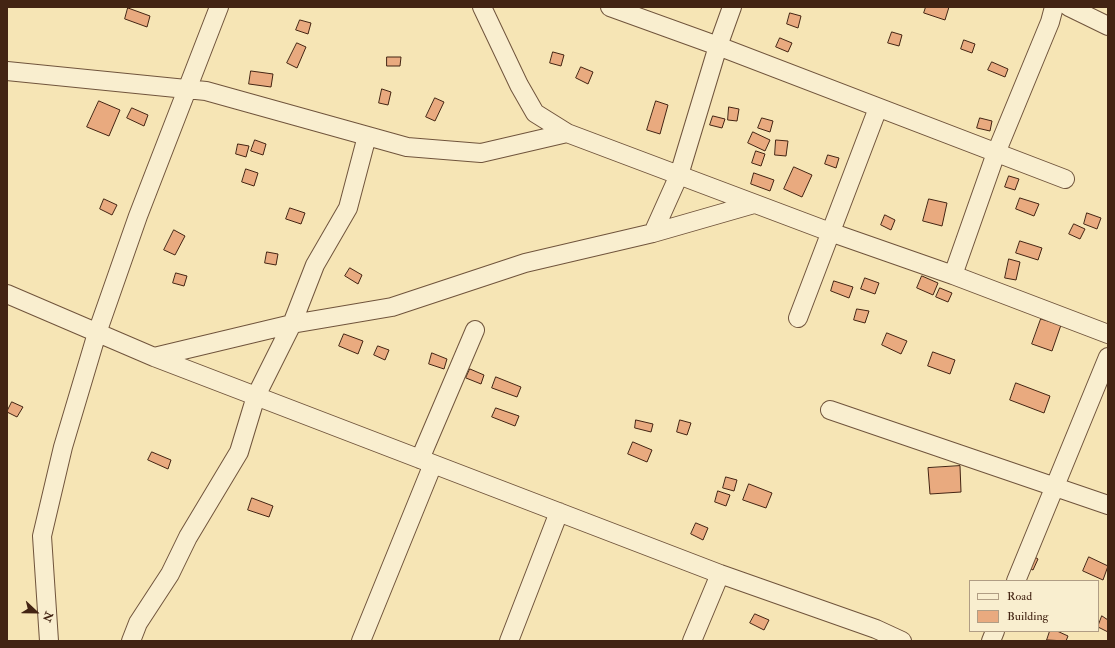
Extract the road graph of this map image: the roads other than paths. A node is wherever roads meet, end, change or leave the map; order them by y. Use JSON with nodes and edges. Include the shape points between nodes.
{"nodes":[{"id":1,"x":220,"y":7,"type":"edge"},
{"id":2,"x":482,"y":7,"type":"edge"},
{"id":3,"x":610,"y":7,"type":"edge"},
{"id":4,"x":732,"y":7,"type":"edge"},
{"id":5,"x":1054,"y":7,"type":"edge"},
{"id":6,"x":1069,"y":7,"type":"edge"},
{"id":7,"x":1108,"y":26,"type":"edge"},
{"id":8,"x":718,"y":46,"type":"junction"},
{"id":9,"x":7,"y":70,"type":"edge"},
{"id":10,"x":186,"y":89,"type":"junction"},
{"id":11,"x":878,"y":108,"type":"junction"},
{"id":12,"x":567,"y":133,"type":"junction"},
{"id":13,"x":367,"y":136,"type":"junction"},
{"id":14,"x":996,"y":153,"type":"junction"},
{"id":15,"x":679,"y":176,"type":"junction"},
{"id":16,"x":1065,"y":179,"type":"dead end"},
{"id":17,"x":754,"y":204,"type":"junction"},
{"id":18,"x":830,"y":232,"type":"junction"},
{"id":19,"x":653,"y":233,"type":"junction"},
{"id":20,"x":953,"y":275,"type":"junction"},
{"id":21,"x":7,"y":294,"type":"edge"},
{"id":22,"x":798,"y":318,"type":"dead end"},
{"id":23,"x":292,"y":324,"type":"junction"},
{"id":24,"x":475,"y":330,"type":"dead end"},
{"id":25,"x":97,"y":333,"type":"junction"},
{"id":26,"x":1108,"y":334,"type":"edge"},
{"id":27,"x":154,"y":357,"type":"junction"},
{"id":28,"x":1108,"y":357,"type":"edge"},
{"id":29,"x":256,"y":396,"type":"junction"},
{"id":30,"x":830,"y":410,"type":"dead end"},
{"id":31,"x":426,"y":462,"type":"junction"},
{"id":32,"x":1055,"y":486,"type":"junction"},
{"id":33,"x":1108,"y":505,"type":"edge"},
{"id":34,"x":559,"y":512,"type":"junction"},
{"id":35,"x":720,"y":574,"type":"junction"},
{"id":36,"x":1016,"y":580,"type":"edge"},
{"id":37,"x":873,"y":635,"type":"edge"},
{"id":38,"x":49,"y":641,"type":"edge"},
{"id":39,"x":131,"y":641,"type":"edge"},
{"id":40,"x":361,"y":641,"type":"edge"},
{"id":41,"x":509,"y":641,"type":"edge"},
{"id":42,"x":692,"y":641,"type":"edge"},
{"id":43,"x":902,"y":641,"type":"edge"}],
"edges":[{"from":1,"to":10,"type":"street"},
{"from":2,"to":12,"type":"street","via":[[535,113]]},
{"from":3,"to":8,"type":"street"},
{"from":4,"to":8,"type":"street"},
{"from":5,"to":14,"type":"street"},
{"from":6,"to":7,"type":"street"},
{"from":8,"to":11,"type":"street"},
{"from":8,"to":15,"type":"street"},
{"from":9,"to":10,"type":"street"},
{"from":10,"to":13,"type":"street","via":[[206,91]]},
{"from":10,"to":25,"type":"street"},
{"from":11,"to":14,"type":"street"},
{"from":11,"to":18,"type":"street"},
{"from":12,"to":13,"type":"street","via":[[481,153],[407,147]]},
{"from":12,"to":15,"type":"street"},
{"from":13,"to":23,"type":"street","via":[[348,208],[315,265]]},
{"from":14,"to":16,"type":"street"},
{"from":14,"to":20,"type":"street"},
{"from":15,"to":17,"type":"street"},
{"from":15,"to":19,"type":"street"},
{"from":17,"to":18,"type":"street"},
{"from":17,"to":19,"type":"street"},
{"from":18,"to":20,"type":"street"},
{"from":18,"to":22,"type":"street"},
{"from":19,"to":23,"type":"street","via":[[525,263],[392,307]]},
{"from":20,"to":26,"type":"street"},
{"from":21,"to":25,"type":"street"},
{"from":23,"to":27,"type":"street"},
{"from":23,"to":29,"type":"street"},
{"from":24,"to":31,"type":"street"},
{"from":25,"to":27,"type":"street"},
{"from":25,"to":38,"type":"street","via":[[63,447],[42,536]]},
{"from":27,"to":29,"type":"street"},
{"from":28,"to":32,"type":"street"},
{"from":29,"to":31,"type":"street"},
{"from":29,"to":39,"type":"street","via":[[239,452],[188,537],[170,574],[138,623]]},
{"from":30,"to":32,"type":"street"},
{"from":31,"to":34,"type":"street"},
{"from":31,"to":40,"type":"street"},
{"from":32,"to":33,"type":"street"},
{"from":32,"to":36,"type":"street"},
{"from":34,"to":35,"type":"street"},
{"from":34,"to":41,"type":"street"},
{"from":35,"to":37,"type":"street"},
{"from":35,"to":42,"type":"street"},
{"from":37,"to":43,"type":"street"}]}
